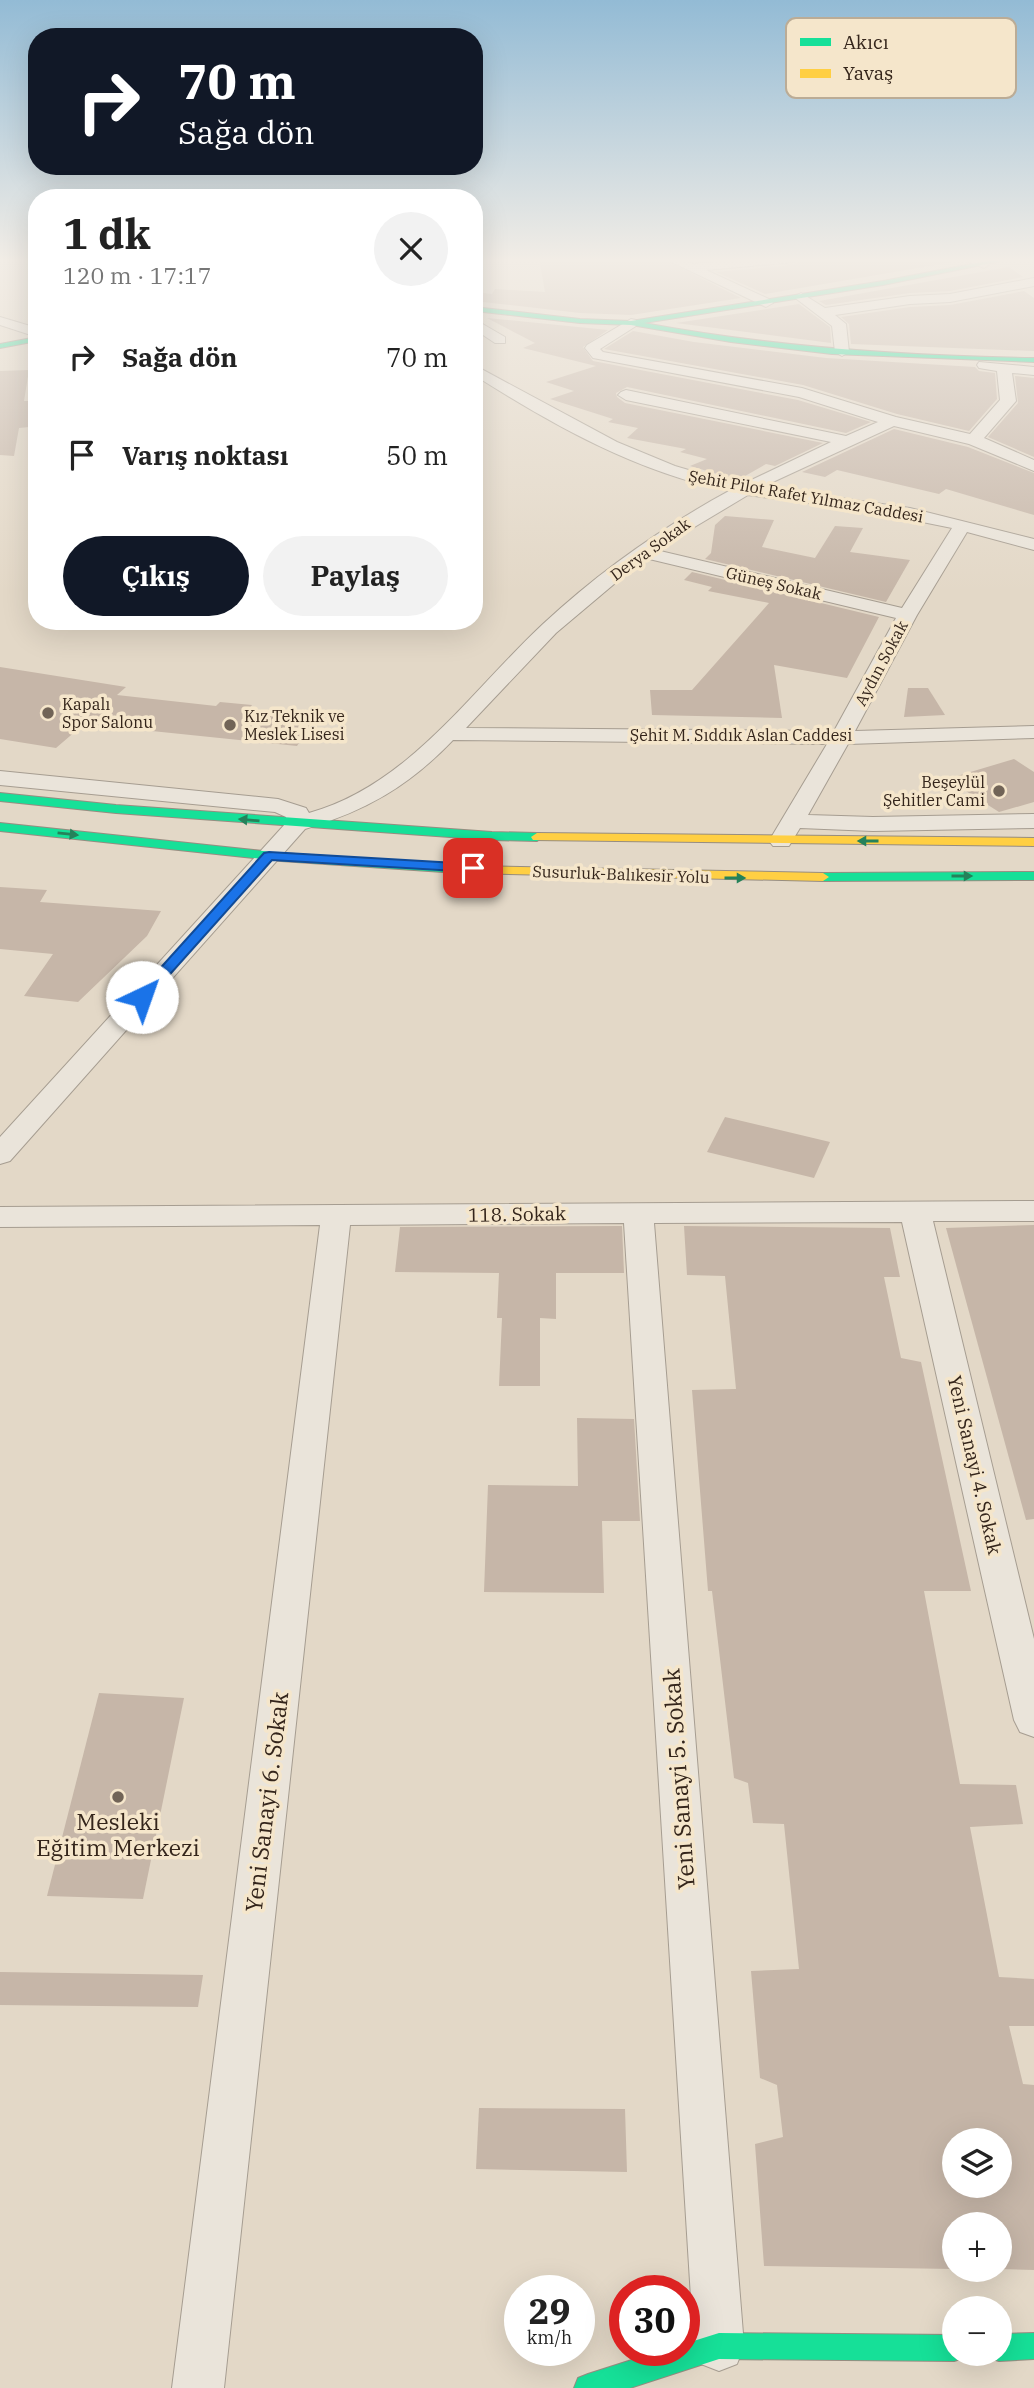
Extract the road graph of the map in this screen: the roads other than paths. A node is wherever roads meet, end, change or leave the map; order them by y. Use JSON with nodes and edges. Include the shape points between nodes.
{"nodes":[{"id":1,"x":665,"y":369,"type":"edge"},
{"id":2,"x":1004,"y":369,"type":"edge"},
{"id":3,"x":483,"y":375,"type":"edge"},
{"id":4,"x":626,"y":395,"type":"dead end"},
{"id":5,"x":892,"y":421,"type":"junction"},
{"id":6,"x":974,"y":440,"type":"junction"},
{"id":7,"x":848,"y":441,"type":"junction"},
{"id":8,"x":1034,"y":466,"type":"edge"},
{"id":9,"x":744,"y":487,"type":"junction"},
{"id":10,"x":963,"y":524,"type":"junction"},
{"id":11,"x":1034,"y":545,"type":"edge"},
{"id":12,"x":641,"y":552,"type":"junction"},
{"id":13,"x":906,"y":615,"type":"junction"},
{"id":14,"x":1034,"y":732,"type":"edge"},
{"id":15,"x":448,"y":734,"type":"junction"},
{"id":16,"x":842,"y":736,"type":"junction"},
{"id":17,"x":0,"y":778,"type":"edge"},
{"id":18,"x":0,"y":797,"type":"edge"},
{"id":19,"x":360,"y":803,"type":"junction"},
{"id":20,"x":278,"y":806,"type":"junction"},
{"id":21,"x":1034,"y":821,"type":"edge"},
{"id":22,"x":297,"y":824,"type":"junction"},
{"id":23,"x":0,"y":827,"type":"edge"},
{"id":24,"x":787,"y":831,"type":"junction"},
{"id":25,"x":630,"y":839,"type":"junction"},
{"id":26,"x":1034,"y":842,"type":"edge"},
{"id":27,"x":269,"y":856,"type":"junction"},
{"id":28,"x":321,"y":860,"type":"junction"},
{"id":29,"x":1034,"y":876,"type":"edge"},
{"id":30,"x":0,"y":1155,"type":"edge"},
{"id":31,"x":915,"y":1210,"type":"junction"},
{"id":32,"x":1034,"y":1211,"type":"edge"},
{"id":33,"x":638,"y":1212,"type":"junction"},
{"id":34,"x":0,"y":1217,"type":"edge"},
{"id":35,"x":336,"y":1217,"type":"junction"},
{"id":36,"x":1034,"y":1720,"type":"edge"},
{"id":37,"x":719,"y":2346,"type":"junction"},
{"id":38,"x":1034,"y":2346,"type":"edge"},
{"id":39,"x":1012,"y":2347,"type":"edge"},
{"id":40,"x":942,"y":2348,"type":"edge"},
{"id":41,"x":198,"y":2388,"type":"edge"},
{"id":42,"x":588,"y":2388,"type":"edge"}],
"edges":[{"from":1,"to":5,"type":"street","via":[[802,393]]},
{"from":2,"to":6,"type":"street","via":[[1008,401]]},
{"from":3,"to":9,"type":"street","name":"Şehit Pilot Rafet Yılmaz Caddesi","via":[[536,407],[656,465]]},
{"from":4,"to":7,"type":"street"},
{"from":5,"to":6,"type":"street"},
{"from":5,"to":7,"type":"street","name":"Derya Sokak"},
{"from":6,"to":8,"type":"street"},
{"from":7,"to":9,"type":"street","name":"Derya Sokak"},
{"from":9,"to":10,"type":"street","name":"Şehit Pilot Rafet Yılmaz Caddesi"},
{"from":9,"to":12,"type":"street","name":"Derya Sokak"},
{"from":10,"to":11,"type":"street","name":"Şehit Pilot Rafet Yılmaz Caddesi"},
{"from":10,"to":13,"type":"street","name":"Aydın Sokak"},
{"from":12,"to":13,"type":"street","name":"Güneş Sokak"},
{"from":12,"to":15,"type":"street","name":"Derya Sokak","via":[[549,629]]},
{"from":13,"to":16,"type":"street","name":"Aydın Sokak"},
{"from":14,"to":16,"type":"street","name":"Şehit M. Sıddık Aslan Caddesi"},
{"from":15,"to":16,"type":"street","name":"Şehit M. Sıddık Aslan Caddesi"},
{"from":15,"to":19,"type":"street","name":"Derya Sokak","via":[[386,788]]},
{"from":16,"to":24,"type":"street","name":"Aydın Sokak"},
{"from":17,"to":20,"type":"street"},
{"from":22,"to":18,"type":"main road","name":"Susurluk-Balıkesir Yolu","one_way":true},
{"from":19,"to":20,"type":"street"},
{"from":19,"to":22,"type":"street","name":"Derya Sokak"},
{"from":20,"to":22,"type":"street","via":[[298,813]]},
{"from":21,"to":24,"type":"street","via":[[873,824]]},
{"from":22,"to":25,"type":"main road","name":"Susurluk-Balıkesir Yolu"},
{"from":22,"to":27,"type":"street"},
{"from":23,"to":27,"type":"main road","name":"Susurluk-Balıkesir Yolu","one_way":true},
{"from":24,"to":25,"type":"main road","name":"Susurluk-Balıkesir Yolu"},
{"from":26,"to":24,"type":"main road","name":"Susurluk-Balıkesir Yolu","one_way":true},
{"from":25,"to":28,"type":"main road","via":[[542,847],[318,835],[289,841],[293,852]]},
{"from":27,"to":28,"type":"main road","name":"Susurluk-Balıkesir Yolu"},
{"from":27,"to":30,"type":"street"},
{"from":28,"to":29,"type":"main road","name":"Susurluk-Balıkesir Yolu","one_way":true,"via":[[711,878]]},
{"from":31,"to":32,"type":"street","name":"118. Sokak"},
{"from":31,"to":33,"type":"street","name":"118. Sokak"},
{"from":31,"to":36,"type":"street","name":"Yeni Sanayi 4. Sokak"},
{"from":33,"to":35,"type":"street","name":"118. Sokak"},
{"from":33,"to":37,"type":"street","name":"Yeni Sanayi 5. Sokak"},
{"from":34,"to":35,"type":"street","name":"118. Sokak"},
{"from":35,"to":41,"type":"street","name":"Yeni Sanayi 6. Sokak"},
{"from":37,"to":40,"type":"main road"},
{"from":37,"to":42,"type":"main road"},
{"from":38,"to":39,"type":"main road"}]}
